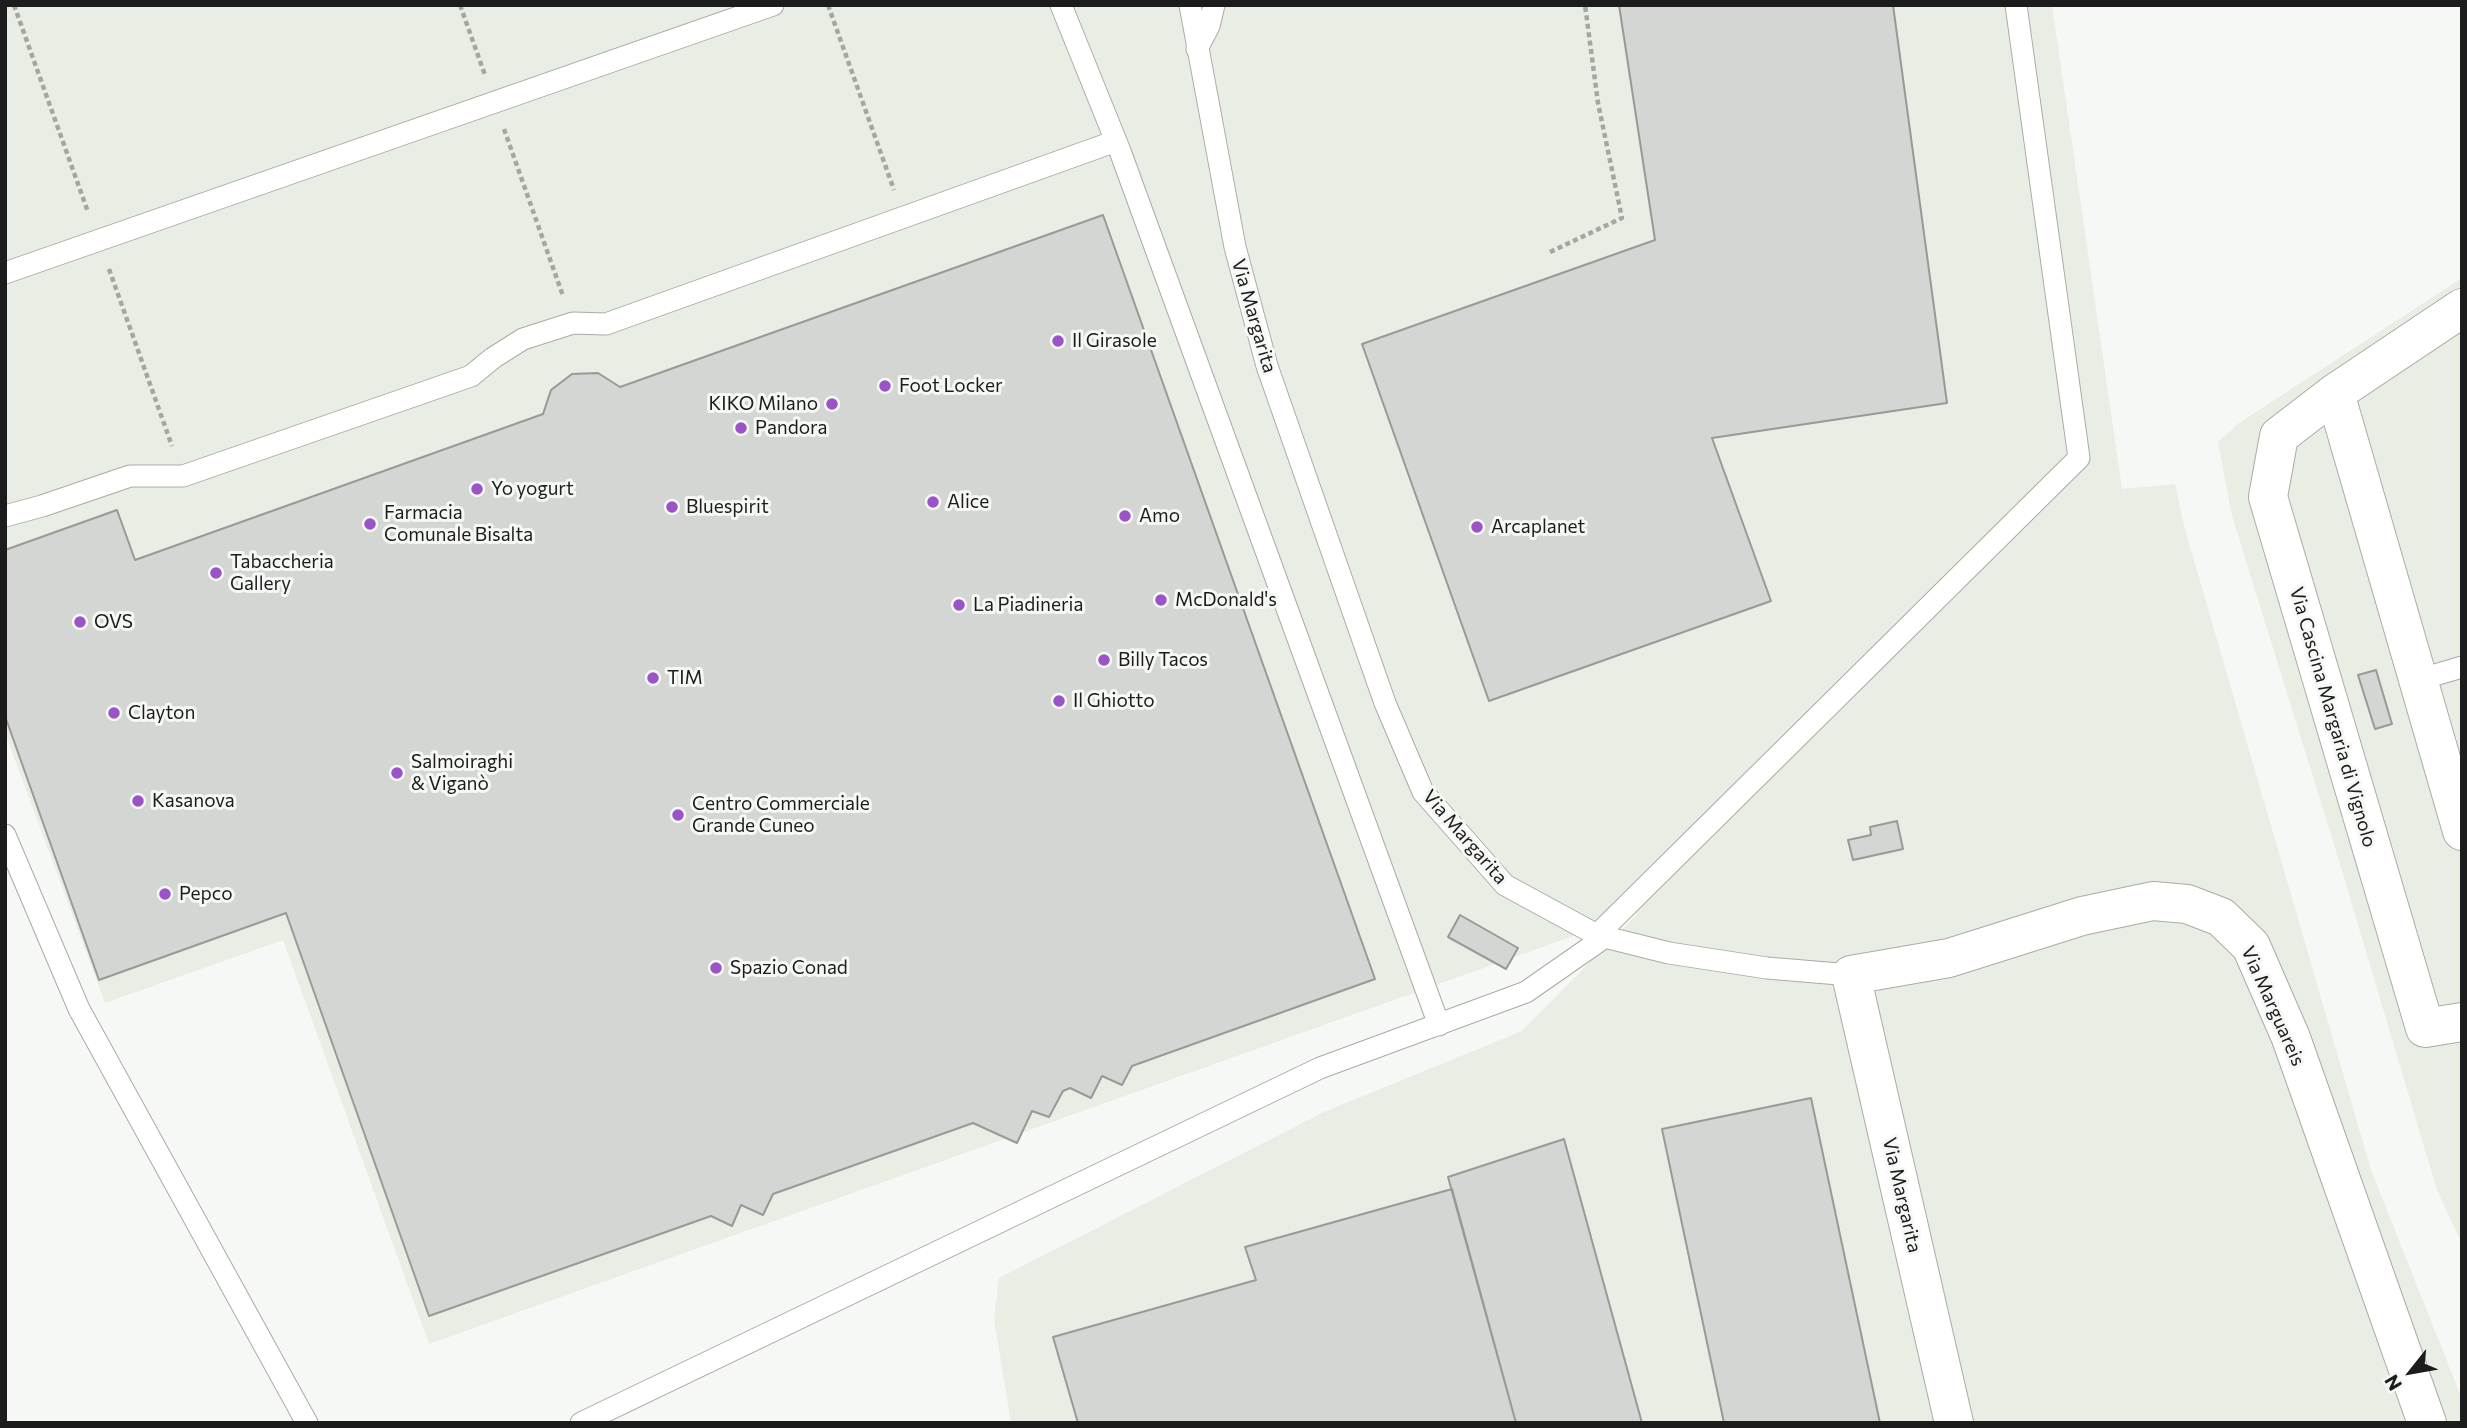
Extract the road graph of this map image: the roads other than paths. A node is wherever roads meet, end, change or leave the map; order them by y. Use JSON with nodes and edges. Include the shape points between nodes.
{"nodes":[{"id":1,"x":773,"y":5,"type":"edge"},
{"id":2,"x":1061,"y":5,"type":"edge"},
{"id":3,"x":1190,"y":5,"type":"edge"},
{"id":4,"x":1213,"y":5,"type":"edge"},
{"id":5,"x":2016,"y":5,"type":"edge"},
{"id":6,"x":1197,"y":49,"type":"junction"},
{"id":7,"x":1116,"y":141,"type":"junction"},
{"id":8,"x":5,"y":273,"type":"edge"},
{"id":9,"x":2462,"y":308,"type":"edge"},
{"id":10,"x":2334,"y":393,"type":"junction"},
{"id":11,"x":5,"y":516,"type":"edge"},
{"id":12,"x":2462,"y":667,"type":"edge"},
{"id":13,"x":2418,"y":680,"type":"junction"},
{"id":14,"x":2462,"y":831,"type":"edge"},
{"id":15,"x":5,"y":835,"type":"edge"},
{"id":16,"x":1601,"y":936,"type":"junction"},
{"id":17,"x":1851,"y":975,"type":"junction"},
{"id":18,"x":2462,"y":1022,"type":"edge"},
{"id":19,"x":1439,"y":1026,"type":"junction"},
{"id":20,"x":307,"y":1423,"type":"edge"},
{"id":21,"x":581,"y":1423,"type":"edge"},
{"id":22,"x":1954,"y":1423,"type":"edge"},
{"id":23,"x":2427,"y":1423,"type":"edge"}],
"edges":[{"from":1,"to":8,"type":"lane"},
{"from":2,"to":7,"type":"lane"},
{"from":3,"to":6,"type":"lane","name":"Via Margarita"},
{"from":4,"to":6,"type":"lane"},
{"from":5,"to":16,"type":"lane","via":[[2078,458]]},
{"from":6,"to":16,"type":"lane","name":"Via Margarita","via":[[1235,247],[1267,366],[1385,702],[1423,792],[1505,885]]},
{"from":7,"to":11,"type":"lane","via":[[606,324],[573,323],[523,338],[471,376],[183,476],[130,476]]},
{"from":7,"to":19,"type":"lane"},
{"from":9,"to":10,"type":"street","name":"Via Cascina Margaria di Vignolo"},
{"from":10,"to":13,"type":"street"},
{"from":10,"to":18,"type":"street","name":"Via Cascina Margaria di Vignolo","via":[[2279,436],[2268,497],[2425,1028]]},
{"from":12,"to":13,"type":"lane"},
{"from":13,"to":14,"type":"street"},
{"from":15,"to":20,"type":"lane","via":[[79,1009]]},
{"from":16,"to":17,"type":"lane","name":"Via Margarita","via":[[1669,953]]},
{"from":16,"to":19,"type":"lane","via":[[1526,992]]},
{"from":17,"to":22,"type":"street","name":"Via Margarita"},
{"from":17,"to":23,"type":"street","name":"Via Marguareis","via":[[1949,958],[2082,916],[2153,901],[2187,904],[2221,917],[2251,946],[2291,1038]]},
{"from":19,"to":21,"type":"lane","via":[[1320,1068]]}]}
